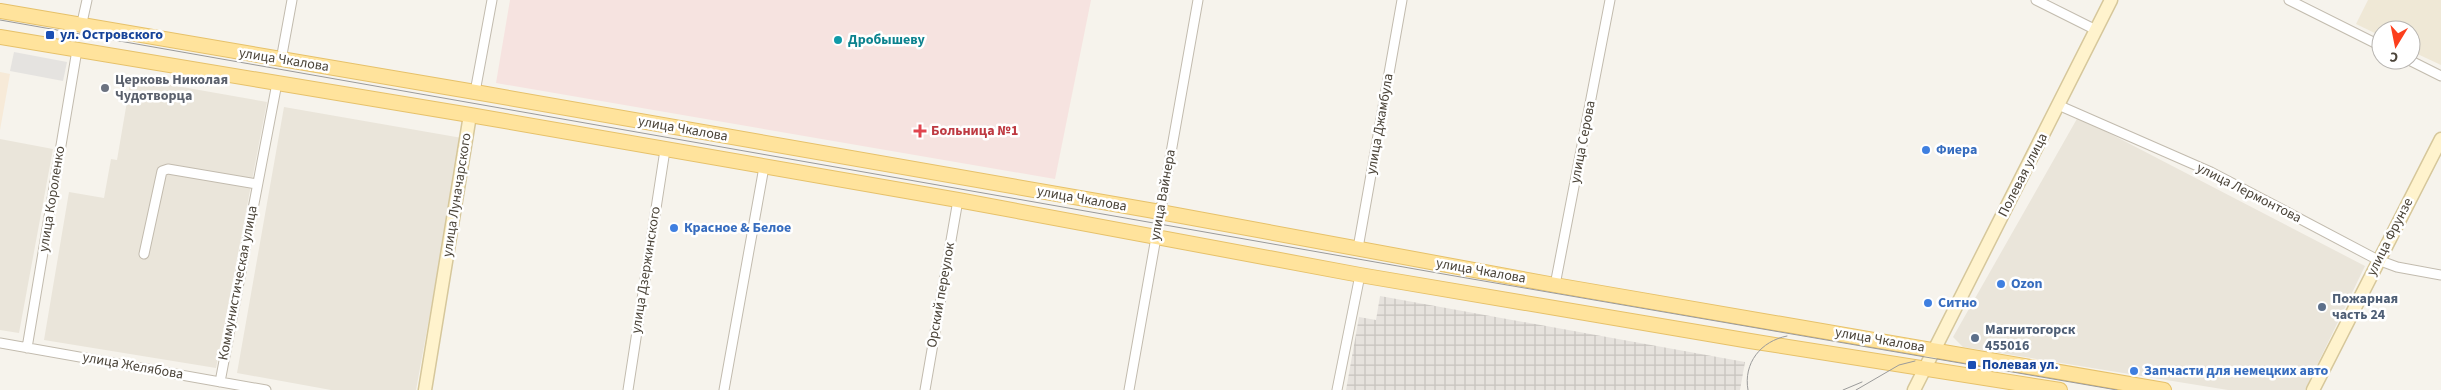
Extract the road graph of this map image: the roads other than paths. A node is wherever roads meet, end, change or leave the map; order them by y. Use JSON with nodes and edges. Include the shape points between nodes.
{"nodes":[{"id":1,"x":87,"y":0,"type":"edge"},
{"id":2,"x":292,"y":0,"type":"edge"},
{"id":3,"x":492,"y":0,"type":"edge"},
{"id":4,"x":1198,"y":0,"type":"edge"},
{"id":5,"x":1402,"y":0,"type":"edge"},
{"id":6,"x":1610,"y":0,"type":"edge"},
{"id":7,"x":2036,"y":0,"type":"edge"},
{"id":8,"x":2111,"y":0,"type":"edge"},
{"id":9,"x":2289,"y":0,"type":"edge"},
{"id":10,"x":0,"y":12,"type":"edge"},
{"id":11,"x":81,"y":26,"type":"junction"},
{"id":12,"x":2096,"y":30,"type":"junction"},
{"id":13,"x":0,"y":36,"type":"edge"},
{"id":14,"x":2371,"y":41,"type":"edge"},
{"id":15,"x":77,"y":50,"type":"junction"},
{"id":16,"x":280,"y":60,"type":"junction"},
{"id":17,"x":2421,"y":66,"type":"edge"},
{"id":18,"x":2441,"y":76,"type":"edge"},
{"id":19,"x":277,"y":83,"type":"junction"},
{"id":20,"x":475,"y":92,"type":"junction"},
{"id":21,"x":2058,"y":105,"type":"junction"},
{"id":22,"x":470,"y":115,"type":"junction"},
{"id":23,"x":2441,"y":138,"type":"edge"},
{"id":24,"x":665,"y":150,"type":"junction"},
{"id":25,"x":764,"y":167,"type":"junction"},
{"id":26,"x":257,"y":184,"type":"junction"},
{"id":27,"x":958,"y":200,"type":"junction"},
{"id":28,"x":1160,"y":212,"type":"junction"},
{"id":29,"x":1155,"y":236,"type":"junction"},
{"id":30,"x":1358,"y":248,"type":"junction"},
{"id":31,"x":144,"y":254,"type":"dead end"},
{"id":32,"x":2378,"y":260,"type":"junction"},
{"id":33,"x":1360,"y":275,"type":"junction"},
{"id":34,"x":2441,"y":275,"type":"edge"},
{"id":35,"x":1555,"y":285,"type":"junction"},
{"id":36,"x":0,"y":343,"type":"edge"},
{"id":37,"x":27,"y":348,"type":"junction"},
{"id":38,"x":1935,"y":350,"type":"junction"},
{"id":39,"x":1925,"y":369,"type":"junction"},
{"id":40,"x":220,"y":382,"type":"junction"},
{"id":41,"x":266,"y":390,"type":"edge"},
{"id":42,"x":425,"y":390,"type":"edge"},
{"id":43,"x":628,"y":390,"type":"edge"},
{"id":44,"x":724,"y":390,"type":"edge"},
{"id":45,"x":925,"y":390,"type":"edge"},
{"id":46,"x":1128,"y":390,"type":"edge"},
{"id":47,"x":1337,"y":390,"type":"edge"},
{"id":48,"x":1914,"y":390,"type":"edge"},
{"id":49,"x":2060,"y":390,"type":"edge"},
{"id":50,"x":2164,"y":390,"type":"edge"},
{"id":51,"x":2313,"y":390,"type":"edge"}],
"edges":[{"from":1,"to":11,"type":"street"},
{"from":2,"to":16,"type":"street"},
{"from":3,"to":20,"type":"street","name":"улица Луначарского"},
{"from":4,"to":28,"type":"street","name":"улица Вайнера"},
{"from":5,"to":30,"type":"street","name":"улица Джамбула"},
{"from":6,"to":35,"type":"street","name":"улица Серова"},
{"from":7,"to":12,"type":"street"},
{"from":8,"to":12,"type":"street","name":"Полевая улица"},
{"from":9,"to":14,"type":"street"},
{"from":10,"to":11,"type":"main road","name":"улица Чкалова"},
{"from":11,"to":16,"type":"main road","name":"улица Чкалова"},
{"from":12,"to":21,"type":"street","name":"Полевая улица"},
{"from":13,"to":15,"type":"main road","name":"улица Чкалова"},
{"from":15,"to":19,"type":"main road","name":"улица Чкалова"},
{"from":15,"to":37,"type":"street","name":"улица Короленко"},
{"from":16,"to":20,"type":"main road","name":"улица Чкалова"},
{"from":17,"to":18,"type":"street"},
{"from":19,"to":22,"type":"main road","name":"улица Чкалова"},
{"from":19,"to":26,"type":"street","name":"Коммунистическая улица"},
{"from":20,"to":22,"type":"main road","name":"улица Луначарского"},
{"from":20,"to":28,"type":"main road","name":"улица Чкалова"},
{"from":21,"to":32,"type":"street","name":"улица Лермонтова","via":[[2212,172]]},
{"from":21,"to":38,"type":"street","name":"Полевая улица"},
{"from":22,"to":24,"type":"main road","name":"улица Чкалова"},
{"from":22,"to":42,"type":"street","name":"улица Луначарского"},
{"from":23,"to":32,"type":"street","name":"улица Фрунзе"},
{"from":24,"to":25,"type":"main road","name":"улица Чкалова"},
{"from":24,"to":43,"type":"street","name":"улица Дзержинского"},
{"from":25,"to":27,"type":"main road","name":"улица Чкалова"},
{"from":25,"to":44,"type":"street"},
{"from":26,"to":31,"type":"street","via":[[168,169],[162,171]]},
{"from":26,"to":40,"type":"street","name":"Коммунистическая улица"},
{"from":27,"to":29,"type":"main road","name":"улица Чкалова"},
{"from":27,"to":45,"type":"street","name":"Орский переулок"},
{"from":28,"to":29,"type":"street","name":"улица Вайнера"},
{"from":28,"to":30,"type":"main road","name":"улица Чкалова"},
{"from":29,"to":33,"type":"main road","name":"улица Чкалова"},
{"from":29,"to":46,"type":"street","name":"улица Вайнера"},
{"from":30,"to":35,"type":"main road","name":"улица Чкалова"},
{"from":32,"to":34,"type":"street","name":"улица Лермонтова"},
{"from":32,"to":51,"type":"street","name":"улица Фрунзе"},
{"from":33,"to":39,"type":"main road","name":"улица Чкалова"},
{"from":33,"to":47,"type":"street"},
{"from":35,"to":38,"type":"main road","name":"улица Чкалова"},
{"from":36,"to":37,"type":"street","name":"улица Желябова"},
{"from":37,"to":40,"type":"street","name":"улица Желябова"},
{"from":38,"to":39,"type":"street","name":"Полевая улица"},
{"from":38,"to":50,"type":"main road","name":"улица Чкалова"},
{"from":39,"to":48,"type":"street","name":"Полевая улица"},
{"from":39,"to":49,"type":"main road","name":"улица Чкалова"},
{"from":40,"to":41,"type":"street","name":"улица Желябова"}]}
